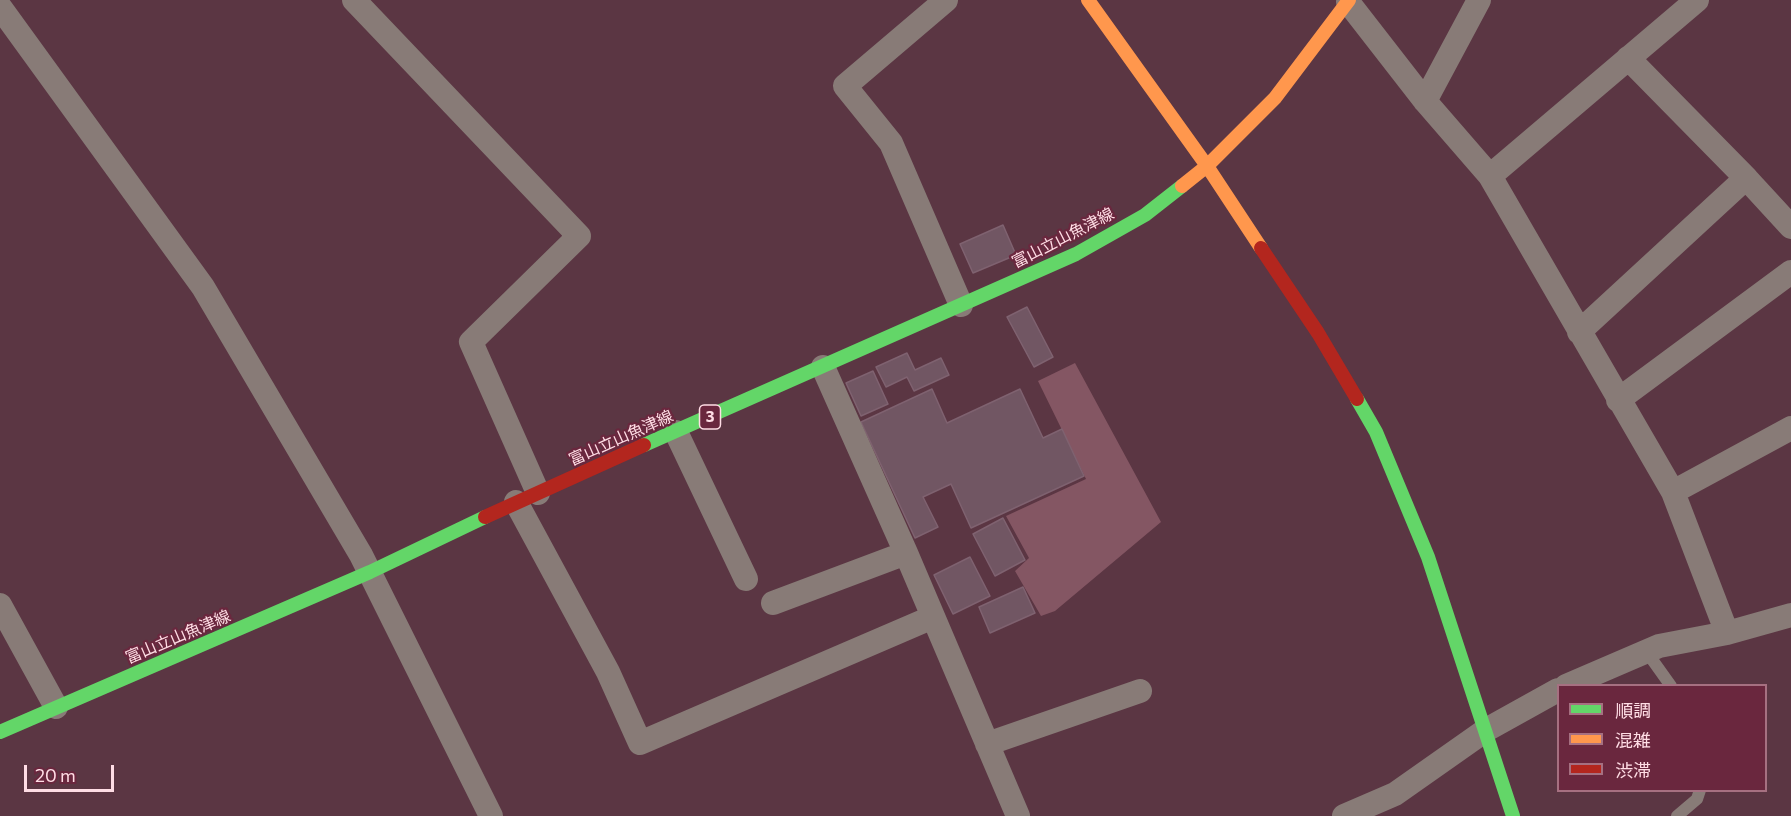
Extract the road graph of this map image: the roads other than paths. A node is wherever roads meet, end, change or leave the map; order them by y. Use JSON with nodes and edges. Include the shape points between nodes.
{"nodes":[{"id":1,"x":354,"y":0,"type":"edge"},
{"id":2,"x":946,"y":0,"type":"edge"},
{"id":3,"x":1088,"y":0,"type":"edge"},
{"id":4,"x":1479,"y":0,"type":"edge"},
{"id":5,"x":1348,"y":1,"type":"edge"},
{"id":6,"x":1687,"y":3,"type":"edge"},
{"id":7,"x":0,"y":7,"type":"edge"},
{"id":8,"x":1628,"y":58,"type":"junction"},
{"id":9,"x":1425,"y":101,"type":"junction"},
{"id":10,"x":1207,"y":166,"type":"junction"},
{"id":11,"x":1490,"y":176,"type":"junction"},
{"id":12,"x":1746,"y":178,"type":"junction"},
{"id":13,"x":1791,"y":227,"type":"edge"},
{"id":14,"x":1791,"y":272,"type":"edge"},
{"id":15,"x":961,"y":305,"type":"junction"},
{"id":16,"x":1579,"y":332,"type":"junction"},
{"id":17,"x":823,"y":367,"type":"junction"},
{"id":18,"x":1618,"y":400,"type":"junction"},
{"id":19,"x":1791,"y":428,"type":"edge"},
{"id":20,"x":675,"y":432,"type":"junction"},
{"id":21,"x":1673,"y":492,"type":"junction"},
{"id":22,"x":538,"y":493,"type":"junction"},
{"id":23,"x":516,"y":502,"type":"junction"},
{"id":24,"x":906,"y":553,"type":"junction"},
{"id":25,"x":370,"y":572,"type":"junction"},
{"id":26,"x":746,"y":579,"type":"dead end"},
{"id":27,"x":773,"y":603,"type":"dead end"},
{"id":28,"x":0,"y":605,"type":"edge"},
{"id":29,"x":1791,"y":615,"type":"edge"},
{"id":30,"x":933,"y":617,"type":"junction"},
{"id":31,"x":1726,"y":633,"type":"junction"},
{"id":32,"x":1647,"y":651,"type":"junction"},
{"id":33,"x":1571,"y":684,"type":"edge"},
{"id":34,"x":1670,"y":684,"type":"edge"},
{"id":35,"x":1140,"y":691,"type":"dead end"},
{"id":36,"x":1557,"y":691,"type":"edge"},
{"id":37,"x":56,"y":707,"type":"junction"},
{"id":38,"x":1486,"y":730,"type":"junction"},
{"id":39,"x":0,"y":732,"type":"edge"},
{"id":40,"x":987,"y":744,"type":"junction"},
{"id":41,"x":1699,"y":792,"type":"edge"},
{"id":42,"x":491,"y":816,"type":"edge"},
{"id":43,"x":1018,"y":816,"type":"edge"},
{"id":44,"x":1344,"y":816,"type":"edge"},
{"id":45,"x":1513,"y":816,"type":"edge"},
{"id":46,"x":1677,"y":816,"type":"edge"}],
"edges":[{"from":1,"to":22,"type":"street","via":[[579,236],[471,342]]},
{"from":2,"to":15,"type":"street","via":[[845,86],[891,143]]},
{"from":3,"to":10,"type":"main road"},
{"from":4,"to":9,"type":"street"},
{"from":5,"to":9,"type":"street"},
{"from":5,"to":10,"type":"main road","name":"富山立山魚津線","number":"3","via":[[1275,98]]},
{"from":6,"to":8,"type":"street"},
{"from":7,"to":25,"type":"street","via":[[203,287]]},
{"from":8,"to":11,"type":"street"},
{"from":8,"to":12,"type":"street"},
{"from":9,"to":11,"type":"street"},
{"from":10,"to":15,"type":"main road","name":"富山立山魚津線","number":"3","via":[[1145,215],[1086,249]]},
{"from":10,"to":38,"type":"main road","via":[[1318,333],[1376,432],[1428,556]]},
{"from":11,"to":16,"type":"street"},
{"from":12,"to":13,"type":"street"},
{"from":12,"to":16,"type":"street"},
{"from":14,"to":18,"type":"street"},
{"from":15,"to":17,"type":"main road","name":"富山立山魚津線","number":"3"},
{"from":16,"to":18,"type":"street"},
{"from":17,"to":20,"type":"main road","name":"富山立山魚津線","number":"3"},
{"from":17,"to":24,"type":"street"},
{"from":18,"to":21,"type":"street"},
{"from":19,"to":21,"type":"street"},
{"from":20,"to":22,"type":"main road","name":"富山立山魚津線","number":"3"},
{"from":20,"to":26,"type":"street"},
{"from":21,"to":31,"type":"street"},
{"from":22,"to":23,"type":"main road","name":"富山立山魚津線","number":"3"},
{"from":23,"to":25,"type":"main road","name":"富山立山魚津線","number":"3"},
{"from":23,"to":30,"type":"street","via":[[608,672],[640,743]]},
{"from":24,"to":27,"type":"street"},
{"from":24,"to":30,"type":"street"},
{"from":25,"to":37,"type":"main road","name":"富山立山魚津線","number":"3"},
{"from":25,"to":42,"type":"street"},
{"from":28,"to":37,"type":"street"},
{"from":29,"to":31,"type":"street"},
{"from":30,"to":40,"type":"street"},
{"from":31,"to":32,"type":"street"},
{"from":32,"to":33,"type":"street"},
{"from":32,"to":34,"type":"lane"},
{"from":35,"to":40,"type":"street"},
{"from":36,"to":38,"type":"street"},
{"from":37,"to":39,"type":"main road","name":"富山立山魚津線","number":"3"},
{"from":38,"to":44,"type":"street","via":[[1395,794]]},
{"from":38,"to":45,"type":"main road"},
{"from":40,"to":43,"type":"street"},
{"from":41,"to":46,"type":"lane","via":[[1697,799]]}]}
